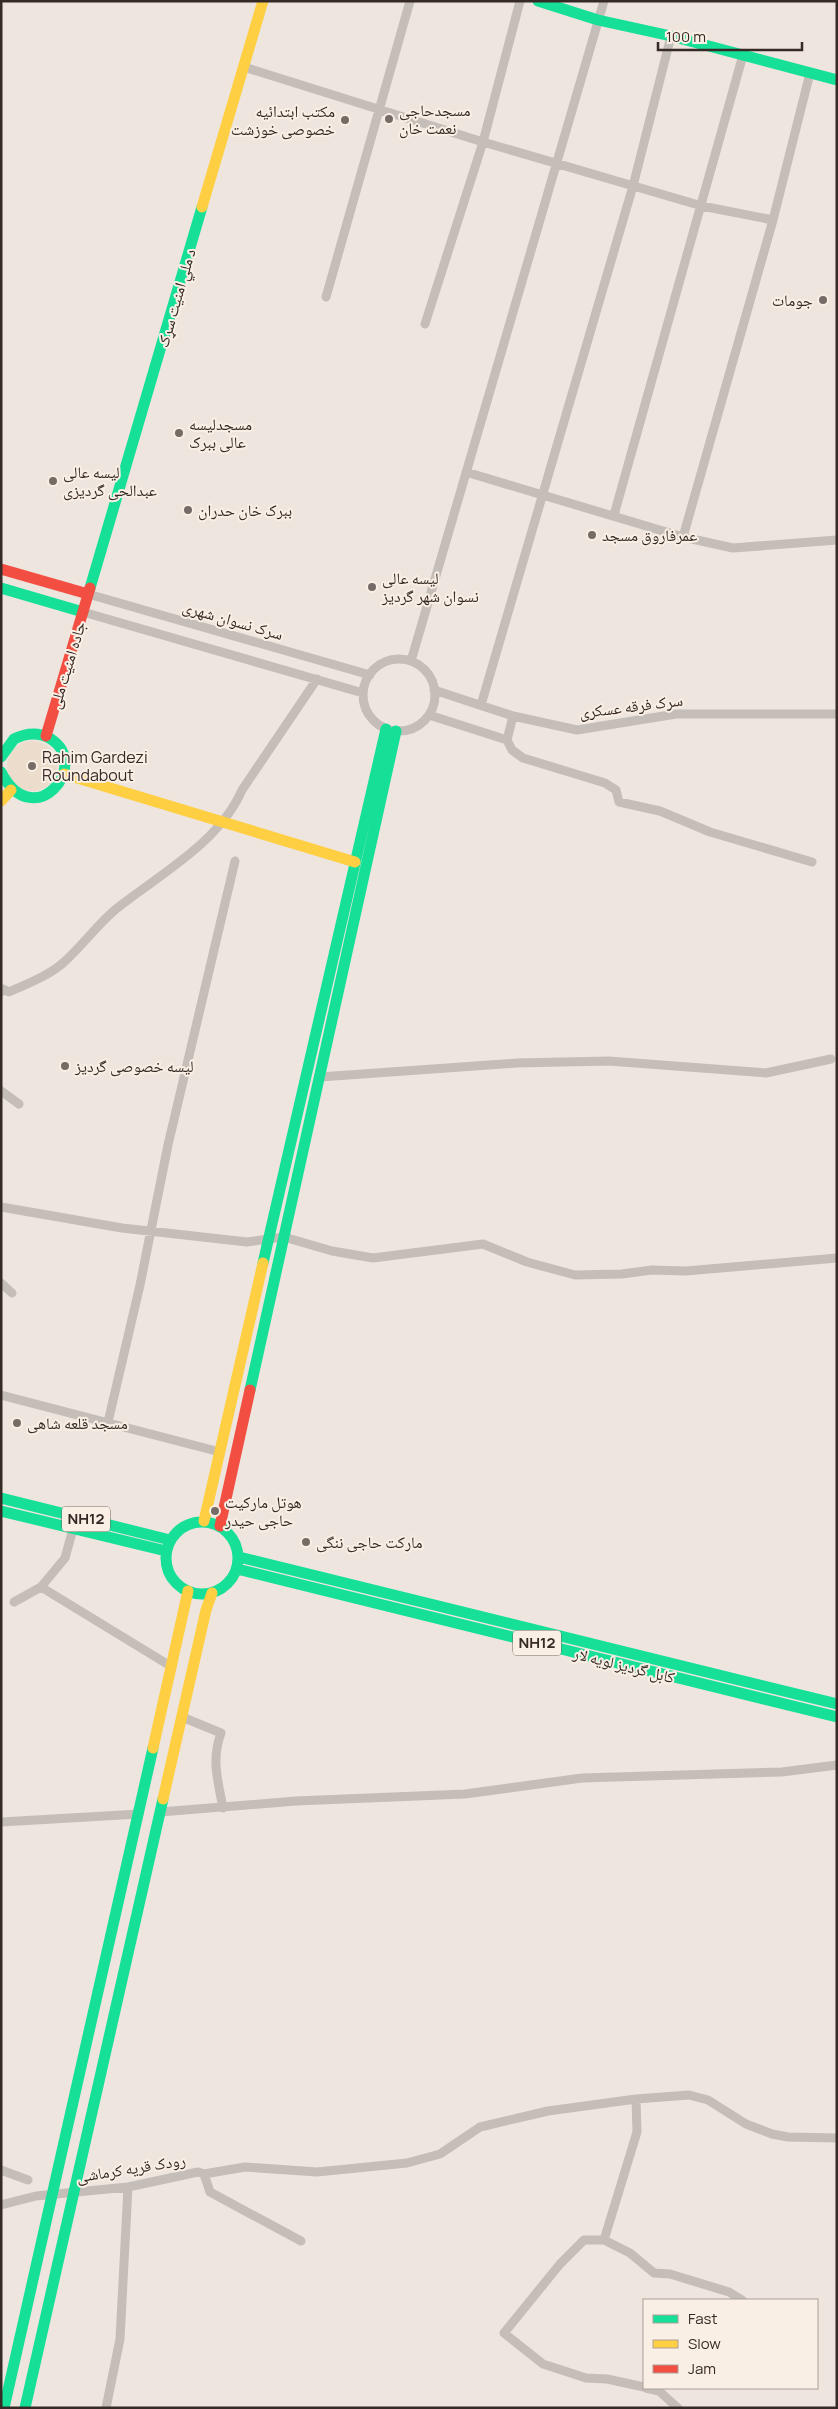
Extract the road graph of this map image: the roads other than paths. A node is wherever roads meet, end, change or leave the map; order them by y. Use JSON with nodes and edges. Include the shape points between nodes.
{"nodes":[{"id":1,"x":263,"y":1,"type":"edge"},
{"id":2,"x":410,"y":1,"type":"edge"},
{"id":3,"x":520,"y":1,"type":"edge"},
{"id":4,"x":538,"y":1,"type":"edge"},
{"id":5,"x":604,"y":1,"type":"edge"},
{"id":6,"x":598,"y":20,"type":"junction"},
{"id":7,"x":671,"y":36,"type":"junction"},
{"id":8,"x":743,"y":55,"type":"junction"},
{"id":9,"x":244,"y":67,"type":"junction"},
{"id":10,"x":810,"y":73,"type":"junction"},
{"id":11,"x":837,"y":80,"type":"edge"},
{"id":12,"x":378,"y":108,"type":"junction"},
{"id":13,"x":482,"y":142,"type":"junction"},
{"id":14,"x":557,"y":164,"type":"junction"},
{"id":15,"x":633,"y":186,"type":"junction"},
{"id":16,"x":702,"y":206,"type":"junction"},
{"id":17,"x":773,"y":220,"type":"junction"},
{"id":18,"x":326,"y":297,"type":"dead end"},
{"id":19,"x":425,"y":324,"type":"dead end"},
{"id":20,"x":466,"y":472,"type":"junction"},
{"id":21,"x":542,"y":494,"type":"junction"},
{"id":22,"x":614,"y":515,"type":"junction"},
{"id":23,"x":683,"y":537,"type":"junction"},
{"id":24,"x":837,"y":540,"type":"edge"},
{"id":25,"x":1,"y":569,"type":"edge"},
{"id":26,"x":1,"y":588,"type":"edge"},
{"id":27,"x":88,"y":594,"type":"junction"},
{"id":28,"x":83,"y":612,"type":"junction"},
{"id":29,"x":411,"y":661,"type":"junction"},
{"id":30,"x":370,"y":674,"type":"junction"},
{"id":31,"x":317,"y":679,"type":"junction"},
{"id":32,"x":434,"y":690,"type":"junction"},
{"id":33,"x":363,"y":693,"type":"junction"},
{"id":34,"x":482,"y":705,"type":"junction"},
{"id":35,"x":837,"y":714,"type":"edge"},
{"id":36,"x":429,"y":715,"type":"junction"},
{"id":37,"x":514,"y":716,"type":"junction"},
{"id":38,"x":391,"y":730,"type":"junction"},
{"id":39,"x":46,"y":736,"type":"junction"},
{"id":40,"x":507,"y":740,"type":"junction"},
{"id":41,"x":1,"y":757,"type":"edge"},
{"id":42,"x":1,"y":772,"type":"edge"},
{"id":43,"x":64,"y":774,"type":"junction"},
{"id":44,"x":11,"y":790,"type":"junction"},
{"id":45,"x":1,"y":801,"type":"edge"},
{"id":46,"x":223,"y":822,"type":"junction"},
{"id":47,"x":235,"y":861,"type":"dead end"},
{"id":48,"x":355,"y":862,"type":"junction"},
{"id":49,"x":812,"y":862,"type":"dead end"},
{"id":50,"x":1,"y":992,"type":"edge"},
{"id":51,"x":831,"y":1059,"type":"dead end"},
{"id":52,"x":320,"y":1077,"type":"junction"},
{"id":53,"x":1,"y":1092,"type":"edge"},
{"id":54,"x":19,"y":1104,"type":"dead end"},
{"id":55,"x":1,"y":1207,"type":"edge"},
{"id":56,"x":150,"y":1232,"type":"junction"},
{"id":57,"x":284,"y":1237,"type":"junction"},
{"id":58,"x":268,"y":1239,"type":"junction"},
{"id":59,"x":837,"y":1258,"type":"edge"},
{"id":60,"x":1,"y":1283,"type":"edge"},
{"id":61,"x":12,"y":1293,"type":"dead end"},
{"id":62,"x":1,"y":1395,"type":"edge"},
{"id":63,"x":108,"y":1422,"type":"junction"},
{"id":64,"x":220,"y":1452,"type":"junction"},
{"id":65,"x":1,"y":1498,"type":"edge"},
{"id":66,"x":1,"y":1511,"type":"edge"},
{"id":67,"x":204,"y":1521,"type":"junction"},
{"id":68,"x":220,"y":1526,"type":"junction"},
{"id":69,"x":73,"y":1528,"type":"junction"},
{"id":70,"x":170,"y":1540,"type":"junction"},
{"id":71,"x":166,"y":1551,"type":"junction"},
{"id":72,"x":239,"y":1557,"type":"junction"},
{"id":73,"x":237,"y":1569,"type":"junction"},
{"id":74,"x":41,"y":1587,"type":"junction"},
{"id":75,"x":188,"y":1591,"type":"junction"},
{"id":76,"x":212,"y":1593,"type":"junction"},
{"id":77,"x":14,"y":1602,"type":"dead end"},
{"id":78,"x":172,"y":1667,"type":"junction"},
{"id":79,"x":837,"y":1704,"type":"edge"},
{"id":80,"x":182,"y":1717,"type":"junction"},
{"id":81,"x":837,"y":1717,"type":"edge"},
{"id":82,"x":837,"y":1765,"type":"edge"},
{"id":83,"x":223,"y":1808,"type":"junction"},
{"id":84,"x":160,"y":1812,"type":"junction"},
{"id":85,"x":139,"y":1814,"type":"junction"},
{"id":86,"x":1,"y":1822,"type":"edge"},
{"id":87,"x":636,"y":2098,"type":"junction"},
{"id":88,"x":837,"y":2138,"type":"edge"},
{"id":89,"x":1,"y":2170,"type":"edge"},
{"id":90,"x":204,"y":2174,"type":"junction"},
{"id":91,"x":28,"y":2180,"type":"dead end"},
{"id":92,"x":128,"y":2187,"type":"junction"},
{"id":93,"x":74,"y":2192,"type":"junction"},
{"id":94,"x":52,"y":2195,"type":"junction"},
{"id":95,"x":1,"y":2205,"type":"edge"},
{"id":96,"x":604,"y":2240,"type":"junction"},
{"id":97,"x":301,"y":2241,"type":"dead end"},
{"id":98,"x":740,"y":2299,"type":"edge"},
{"id":99,"x":643,"y":2388,"type":"edge"},
{"id":100,"x":652,"y":2389,"type":"edge"},
{"id":101,"x":4,"y":2408,"type":"edge"},
{"id":102,"x":25,"y":2408,"type":"edge"},
{"id":103,"x":106,"y":2408,"type":"edge"},
{"id":104,"x":678,"y":2408,"type":"edge"}],
"edges":[{"from":1,"to":9,"type":"main road","name":"د ملي امنیت سړک"},
{"from":2,"to":12,"type":"street"},
{"from":3,"to":13,"type":"street"},
{"from":4,"to":6,"type":"main road"},
{"from":5,"to":6,"type":"street"},
{"from":6,"to":7,"type":"main road"},
{"from":6,"to":14,"type":"street"},
{"from":7,"to":8,"type":"main road"},
{"from":7,"to":15,"type":"street"},
{"from":8,"to":10,"type":"main road"},
{"from":8,"to":16,"type":"street"},
{"from":9,"to":12,"type":"street"},
{"from":9,"to":27,"type":"main road","name":"د ملي امنیت سړک"},
{"from":10,"to":11,"type":"main road"},
{"from":10,"to":17,"type":"street"},
{"from":12,"to":13,"type":"street"},
{"from":12,"to":18,"type":"street"},
{"from":13,"to":14,"type":"street"},
{"from":13,"to":19,"type":"street"},
{"from":14,"to":15,"type":"street"},
{"from":14,"to":20,"type":"street"},
{"from":15,"to":16,"type":"street"},
{"from":15,"to":21,"type":"street"},
{"from":16,"to":17,"type":"street"},
{"from":16,"to":22,"type":"street"},
{"from":17,"to":23,"type":"street"},
{"from":20,"to":21,"type":"street"},
{"from":20,"to":29,"type":"street"},
{"from":21,"to":22,"type":"street"},
{"from":21,"to":34,"type":"street"},
{"from":22,"to":23,"type":"street"},
{"from":23,"to":24,"type":"street","via":[[733,548]]},
{"from":25,"to":27,"type":"main road"},
{"from":26,"to":28,"type":"main road"},
{"from":27,"to":28,"type":"main road","name":"جاده امنیت ملی"},
{"from":27,"to":30,"type":"street","name":"سرک نسوان شهری"},
{"from":28,"to":31,"type":"street","name":"سرک نسوان شهری"},
{"from":28,"to":39,"type":"main road","name":"جاده امنیت ملی"},
{"from":29,"to":30,"type":"street","via":[[395,659],[385,662]]},
{"from":29,"to":32,"type":"street","via":[[428,674]]},
{"from":30,"to":33,"type":"street"},
{"from":31,"to":33,"type":"street","name":"سرک نسوان شهری"},
{"from":31,"to":46,"type":"street"},
{"from":32,"to":34,"type":"street","name":"سرک فرقه عسکری"},
{"from":32,"to":36,"type":"street","via":[[433,708]]},
{"from":33,"to":38,"type":"street","via":[[369,714],[376,723]]},
{"from":34,"to":37,"type":"street","name":"سرک فرقه عسکری"},
{"from":35,"to":37,"type":"street","name":"سرک فرقه عسکری","via":[[676,714],[577,730]]},
{"from":36,"to":38,"type":"street","via":[[415,728]]},
{"from":36,"to":40,"type":"street"},
{"from":37,"to":40,"type":"street"},
{"from":38,"to":48,"type":"main road"},
{"from":38,"to":52,"type":"main road"},
{"from":39,"to":41,"type":"main road","via":[[24,734],[14,739]]},
{"from":39,"to":43,"type":"main road","via":[[56,742],[62,752]]},
{"from":40,"to":49,"type":"street","via":[[512,750],[523,758],[605,783],[616,790],[619,802],[660,811],[710,832]]},
{"from":42,"to":44,"type":"main road"},
{"from":43,"to":44,"type":"main road","via":[[56,788],[42,797],[20,796]]},
{"from":43,"to":46,"type":"main road"},
{"from":44,"to":45,"type":"main road"},
{"from":46,"to":48,"type":"main road"},
{"from":46,"to":50,"type":"street","via":[[116,909],[62,963],[10,992],[3,989]]},
{"from":47,"to":56,"type":"street"},
{"from":48,"to":58,"type":"main road"},
{"from":51,"to":52,"type":"street","via":[[766,1073],[609,1061],[517,1063]]},
{"from":52,"to":57,"type":"main road"},
{"from":53,"to":54,"type":"street"},
{"from":55,"to":56,"type":"street"},
{"from":56,"to":58,"type":"street","via":[[247,1242]]},
{"from":56,"to":63,"type":"street"},
{"from":57,"to":58,"type":"street"},
{"from":57,"to":59,"type":"street","via":[[332,1251],[373,1258],[483,1244],[527,1262],[576,1275],[686,1271]]},
{"from":57,"to":68,"type":"main road"},
{"from":58,"to":64,"type":"main road"},
{"from":60,"to":61,"type":"street"},
{"from":62,"to":63,"type":"street"},
{"from":63,"to":64,"type":"street"},
{"from":64,"to":67,"type":"main road"},
{"from":65,"to":70,"type":"main road","number":"NH12"},
{"from":66,"to":69,"type":"main road","number":"NH12"},
{"from":67,"to":68,"type":"main road"},
{"from":67,"to":70,"type":"main road","via":[[188,1524]]},
{"from":68,"to":72,"type":"main road","via":[[231,1534]]},
{"from":69,"to":71,"type":"main road","number":"NH12"},
{"from":69,"to":74,"type":"street","via":[[64,1558]]},
{"from":70,"to":71,"type":"main road"},
{"from":71,"to":75,"type":"main road","via":[[170,1575]]},
{"from":72,"to":73,"type":"main road"},
{"from":72,"to":79,"type":"main road","name":"کابل گردیز لویه لار","number":"NH12"},
{"from":73,"to":76,"type":"main road","via":[[232,1580]]},
{"from":73,"to":81,"type":"main road","name":"کابل گردیز لویه لار","number":"NH12"},
{"from":74,"to":77,"type":"street"},
{"from":74,"to":78,"type":"street"},
{"from":75,"to":76,"type":"main road"},
{"from":75,"to":78,"type":"main road"},
{"from":76,"to":80,"type":"main road"},
{"from":78,"to":85,"type":"main road"},
{"from":80,"to":83,"type":"street","via":[[221,1734],[215,1749]]},
{"from":80,"to":84,"type":"main road"},
{"from":82,"to":83,"type":"street","via":[[782,1772],[582,1778],[465,1794],[296,1801]]},
{"from":83,"to":84,"type":"street"},
{"from":84,"to":93,"type":"main road"},
{"from":85,"to":86,"type":"street"},
{"from":85,"to":94,"type":"main road"},
{"from":87,"to":88,"type":"street","via":[[689,2095],[708,2100],[746,2124],[772,2134]]},
{"from":87,"to":90,"type":"street","via":[[548,2111],[480,2127],[440,2154],[407,2163],[317,2172],[245,2167]]},
{"from":87,"to":96,"type":"street","via":[[637,2132]]},
{"from":89,"to":91,"type":"street"},
{"from":90,"to":92,"type":"street","name":"رودک قریه کرماشی","via":[[198,2172]]},
{"from":90,"to":97,"type":"street","name":"رودک قریه کرماشی","via":[[210,2192]]},
{"from":92,"to":93,"type":"street","name":"رودک قریه کرماشی"},
{"from":92,"to":103,"type":"street","via":[[120,2339]]},
{"from":93,"to":94,"type":"street","name":"رودک قریه کرماشی"},
{"from":93,"to":102,"type":"main road"},
{"from":94,"to":95,"type":"street","name":"رودک قریه کرماشی"},
{"from":94,"to":101,"type":"main road"},
{"from":96,"to":98,"type":"street","via":[[630,2253],[654,2273],[670,2274],[729,2292]]},
{"from":96,"to":99,"type":"street","via":[[584,2240],[560,2264],[504,2333],[543,2364],[586,2378]]},
{"from":100,"to":104,"type":"street","via":[[659,2390]]}]}
